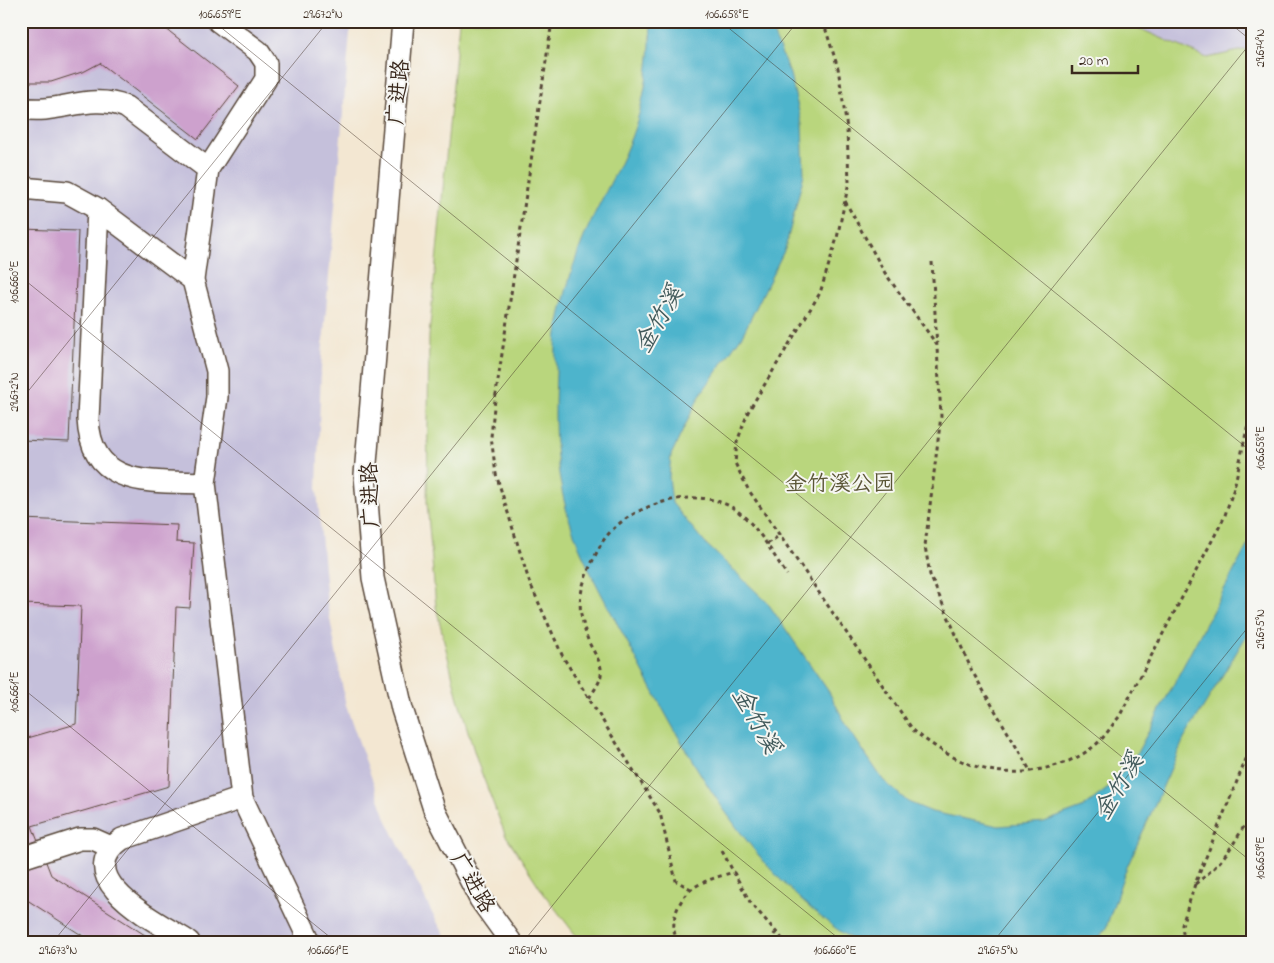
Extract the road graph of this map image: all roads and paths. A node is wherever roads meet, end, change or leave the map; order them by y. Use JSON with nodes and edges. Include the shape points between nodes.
{"nodes":[{"id":1,"x":218,"y":21,"type":"edge"},
{"id":2,"x":403,"y":21,"type":"edge"},
{"id":3,"x":552,"y":21,"type":"edge"},
{"id":4,"x":823,"y":21,"type":"edge"},
{"id":5,"x":21,"y":108,"type":"edge"},
{"id":6,"x":208,"y":169,"type":"junction"},
{"id":7,"x":21,"y":188,"type":"edge"},
{"id":8,"x":845,"y":200,"type":"junction"},
{"id":9,"x":98,"y":209,"type":"junction"},
{"id":10,"x":932,"y":262,"type":"dead end"},
{"id":11,"x":193,"y":280,"type":"junction"},
{"id":12,"x":937,"y":346,"type":"junction"},
{"id":13,"x":1253,"y":401,"type":"edge"},
{"id":14,"x":205,"y":483,"type":"junction"},
{"id":15,"x":780,"y":535,"type":"junction"},
{"id":16,"x":766,"y":544,"type":"junction"},
{"id":17,"x":787,"y":575,"type":"dead end"},
{"id":18,"x":589,"y":698,"type":"junction"},
{"id":19,"x":1253,"y":742,"type":"edge"},
{"id":20,"x":1032,"y":772,"type":"junction"},
{"id":21,"x":242,"y":798,"type":"junction"},
{"id":22,"x":1253,"y":811,"type":"edge"},
{"id":23,"x":111,"y":847,"type":"junction"},
{"id":24,"x":722,"y":851,"type":"dead end"},
{"id":25,"x":21,"y":858,"type":"edge"},
{"id":26,"x":734,"y":872,"type":"junction"},
{"id":27,"x":1195,"y":884,"type":"junction"},
{"id":28,"x":691,"y":889,"type":"junction"},
{"id":29,"x":775,"y":933,"type":"junction"},
{"id":30,"x":189,"y":942,"type":"edge"},
{"id":31,"x":310,"y":942,"type":"edge"},
{"id":32,"x":511,"y":942,"type":"edge"},
{"id":33,"x":678,"y":942,"type":"edge"},
{"id":34,"x":770,"y":942,"type":"edge"},
{"id":35,"x":785,"y":942,"type":"edge"},
{"id":36,"x":1184,"y":942,"type":"edge"}],
"edges":[{"from":1,"to":6,"type":"street","via":[[258,51],[266,63],[266,78]]},
{"from":2,"to":32,"type":"street","name":"广进路","via":[[365,476],[373,578],[402,709],[434,809],[480,899]]},
{"from":3,"to":18,"type":"path","via":[[491,437],[496,474],[529,581],[563,657]]},
{"from":4,"to":8,"type":"path","via":[[838,68],[848,129],[849,182]]},
{"from":5,"to":6,"type":"street","via":[[52,109],[92,101],[111,101],[126,107]]},
{"from":6,"to":11,"type":"street"},
{"from":7,"to":9,"type":"street","via":[[67,192]]},
{"from":8,"to":12,"type":"path","via":[[886,273]]},
{"from":8,"to":15,"type":"path","via":[[820,293],[748,412],[737,442],[735,463],[748,489]]},
{"from":9,"to":11,"type":"street"},
{"from":9,"to":14,"type":"street","via":[[88,419],[94,451],[106,465],[137,481]]},
{"from":10,"to":12,"type":"path"},
{"from":11,"to":14,"type":"street","via":[[216,371],[217,397]]},
{"from":12,"to":20,"type":"path","via":[[941,416],[925,546],[930,575],[972,672]]},
{"from":13,"to":20,"type":"path","via":[[1224,518],[1119,717],[1095,746],[1068,762]]},
{"from":14,"to":21,"type":"street"},
{"from":15,"to":16,"type":"path"},
{"from":15,"to":20,"type":"path","via":[[913,730],[964,764],[997,773]]},
{"from":16,"to":17,"type":"path"},
{"from":16,"to":18,"type":"path","via":[[753,525],[735,509],[712,500],[685,497],[654,505],[622,520],[601,544],[582,585],[581,613],[602,675]]},
{"from":18,"to":28,"type":"path","via":[[660,813],[676,881]]},
{"from":19,"to":27,"type":"path"},
{"from":21,"to":23,"type":"street","via":[[122,839]]},
{"from":21,"to":31,"type":"street"},
{"from":22,"to":27,"type":"path","via":[[1228,853],[1215,869]]},
{"from":23,"to":25,"type":"street","via":[[93,839],[80,838]]},
{"from":23,"to":30,"type":"street","via":[[105,859],[107,877],[114,891]]},
{"from":24,"to":26,"type":"path"},
{"from":26,"to":28,"type":"path"},
{"from":26,"to":29,"type":"path","via":[[750,902]]},
{"from":27,"to":36,"type":"path","via":[[1182,925]]},
{"from":28,"to":33,"type":"path","via":[[678,907],[673,922]]},
{"from":29,"to":34,"type":"path"},
{"from":29,"to":35,"type":"path"}]}
